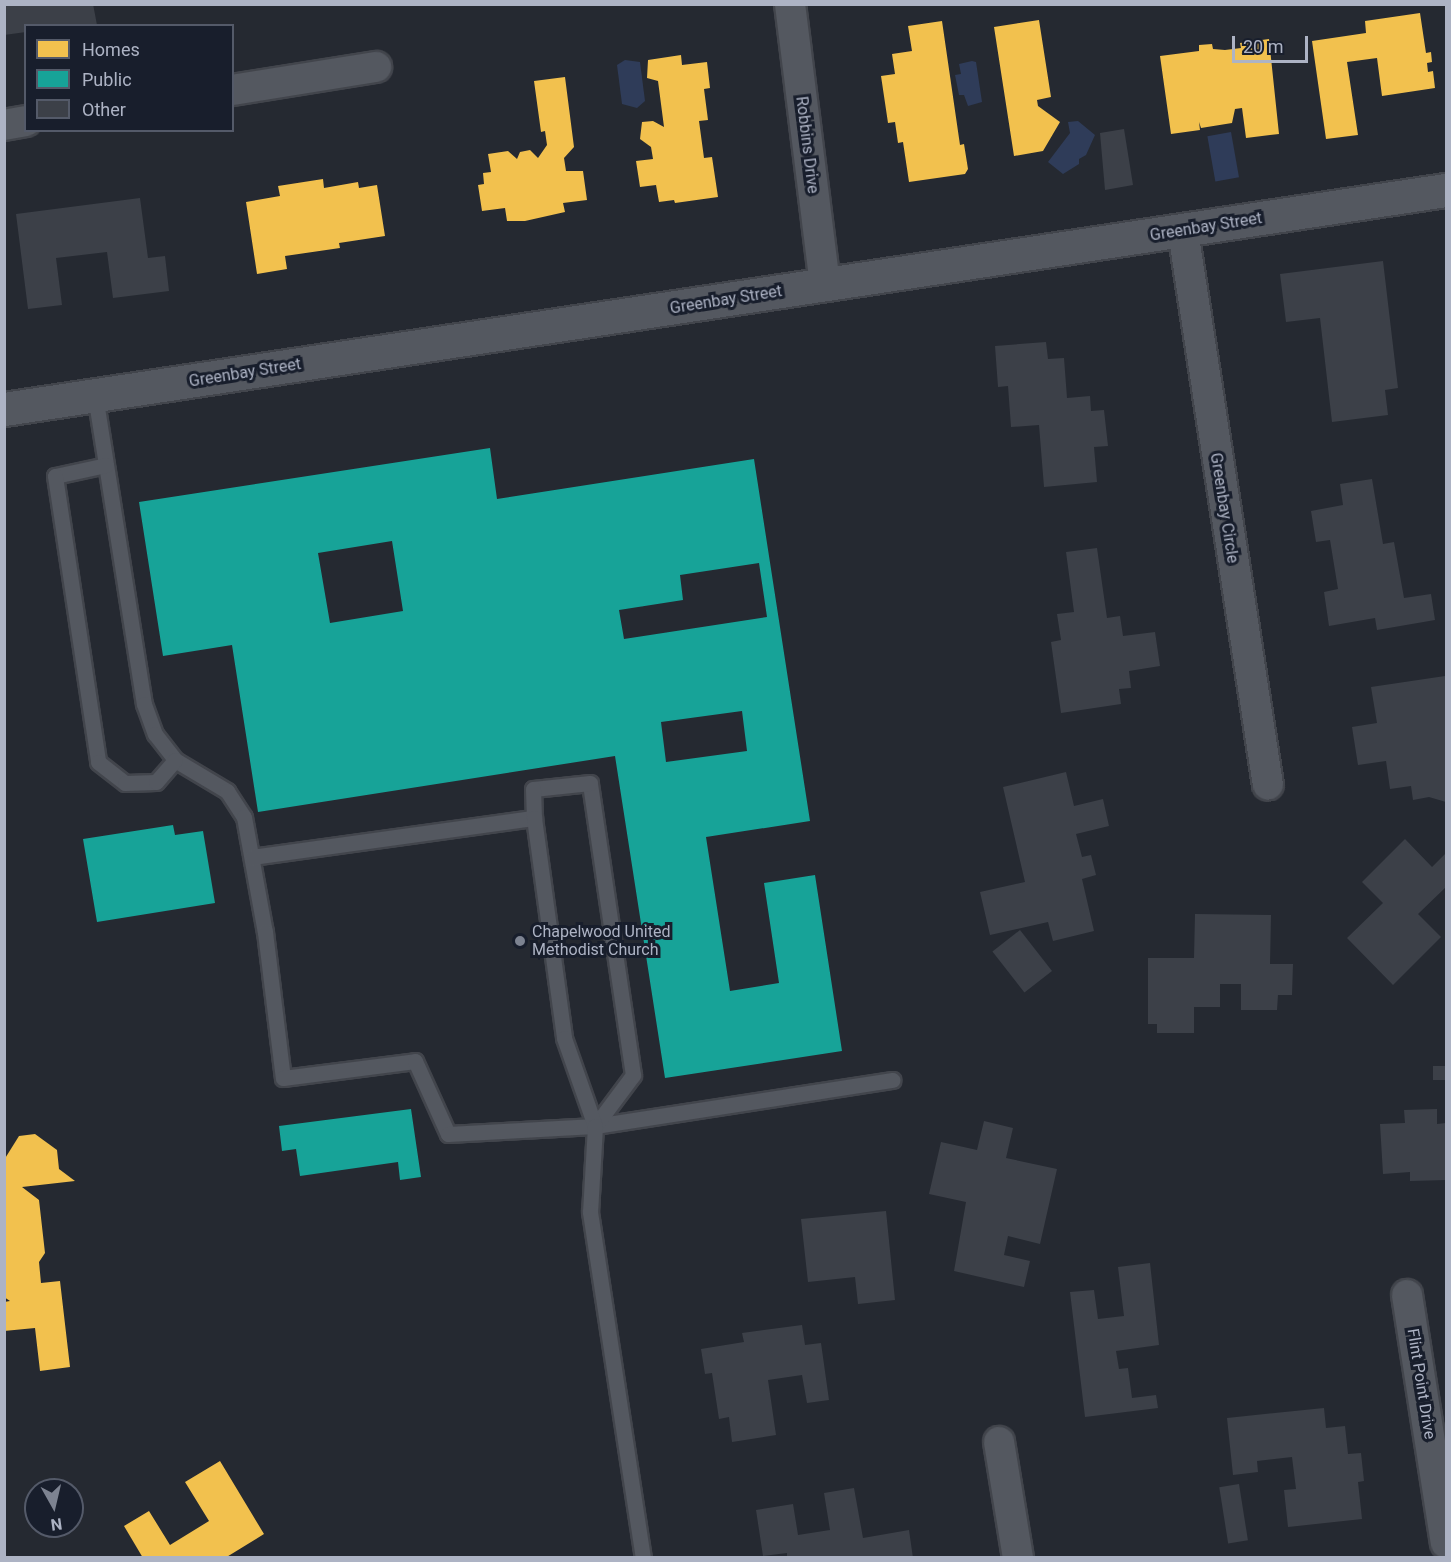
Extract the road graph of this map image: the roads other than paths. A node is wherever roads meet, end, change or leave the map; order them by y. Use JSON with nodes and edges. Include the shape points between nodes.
{"nodes":[{"id":1,"x":790,"y":4,"type":"edge"},
{"id":2,"x":376,"y":67,"type":"dead end"},
{"id":3,"x":234,"y":90,"type":"edge"},
{"id":4,"x":24,"y":122,"type":"edge"},
{"id":5,"x":4,"y":125,"type":"edge"},
{"id":6,"x":1446,"y":190,"type":"edge"},
{"id":7,"x":1183,"y":231,"type":"junction"},
{"id":8,"x":825,"y":285,"type":"junction"},
{"id":9,"x":95,"y":395,"type":"junction"},
{"id":10,"x":4,"y":409,"type":"edge"},
{"id":11,"x":106,"y":465,"type":"junction"},
{"id":12,"x":175,"y":760,"type":"junction"},
{"id":13,"x":1268,"y":784,"type":"dead end"},
{"id":14,"x":534,"y":818,"type":"junction"},
{"id":15,"x":252,"y":857,"type":"junction"},
{"id":16,"x":892,"y":1080,"type":"dead end"},
{"id":17,"x":595,"y":1126,"type":"junction"},
{"id":18,"x":1407,"y":1295,"type":"dead end"},
{"id":19,"x":999,"y":1442,"type":"dead end"},
{"id":20,"x":1446,"y":1543,"type":"edge"},
{"id":21,"x":643,"y":1557,"type":"edge"},
{"id":22,"x":1018,"y":1557,"type":"edge"}],
"edges":[{"from":1,"to":8,"type":"street","name":"Robbins Drive"},
{"from":2,"to":3,"type":"street"},
{"from":4,"to":5,"type":"street"},
{"from":6,"to":7,"type":"street","name":"Greenbay Street"},
{"from":7,"to":8,"type":"street","name":"Greenbay Street"},
{"from":7,"to":13,"type":"street","name":"Greenbay Circle"},
{"from":8,"to":9,"type":"street","name":"Greenbay Street"},
{"from":9,"to":10,"type":"street","name":"Greenbay Street"},
{"from":9,"to":11,"type":"lane"},
{"from":11,"to":12,"type":"lane","via":[[144,704],[155,734]]},
{"from":11,"to":12,"type":"lane","via":[[55,476],[98,762],[125,783],[156,782]]},
{"from":12,"to":15,"type":"lane","via":[[227,790],[244,817]]},
{"from":14,"to":15,"type":"lane"},
{"from":14,"to":17,"type":"lane","via":[[564,1038]]},
{"from":14,"to":17,"type":"lane","via":[[533,789],[590,783],[633,1075]]},
{"from":15,"to":17,"type":"lane","via":[[284,1078],[416,1060],[448,1134]]},
{"from":16,"to":17,"type":"lane"},
{"from":17,"to":21,"type":"lane","via":[[590,1212]]},
{"from":18,"to":20,"type":"street","name":"Flint Point Drive"},
{"from":19,"to":22,"type":"street"}]}
